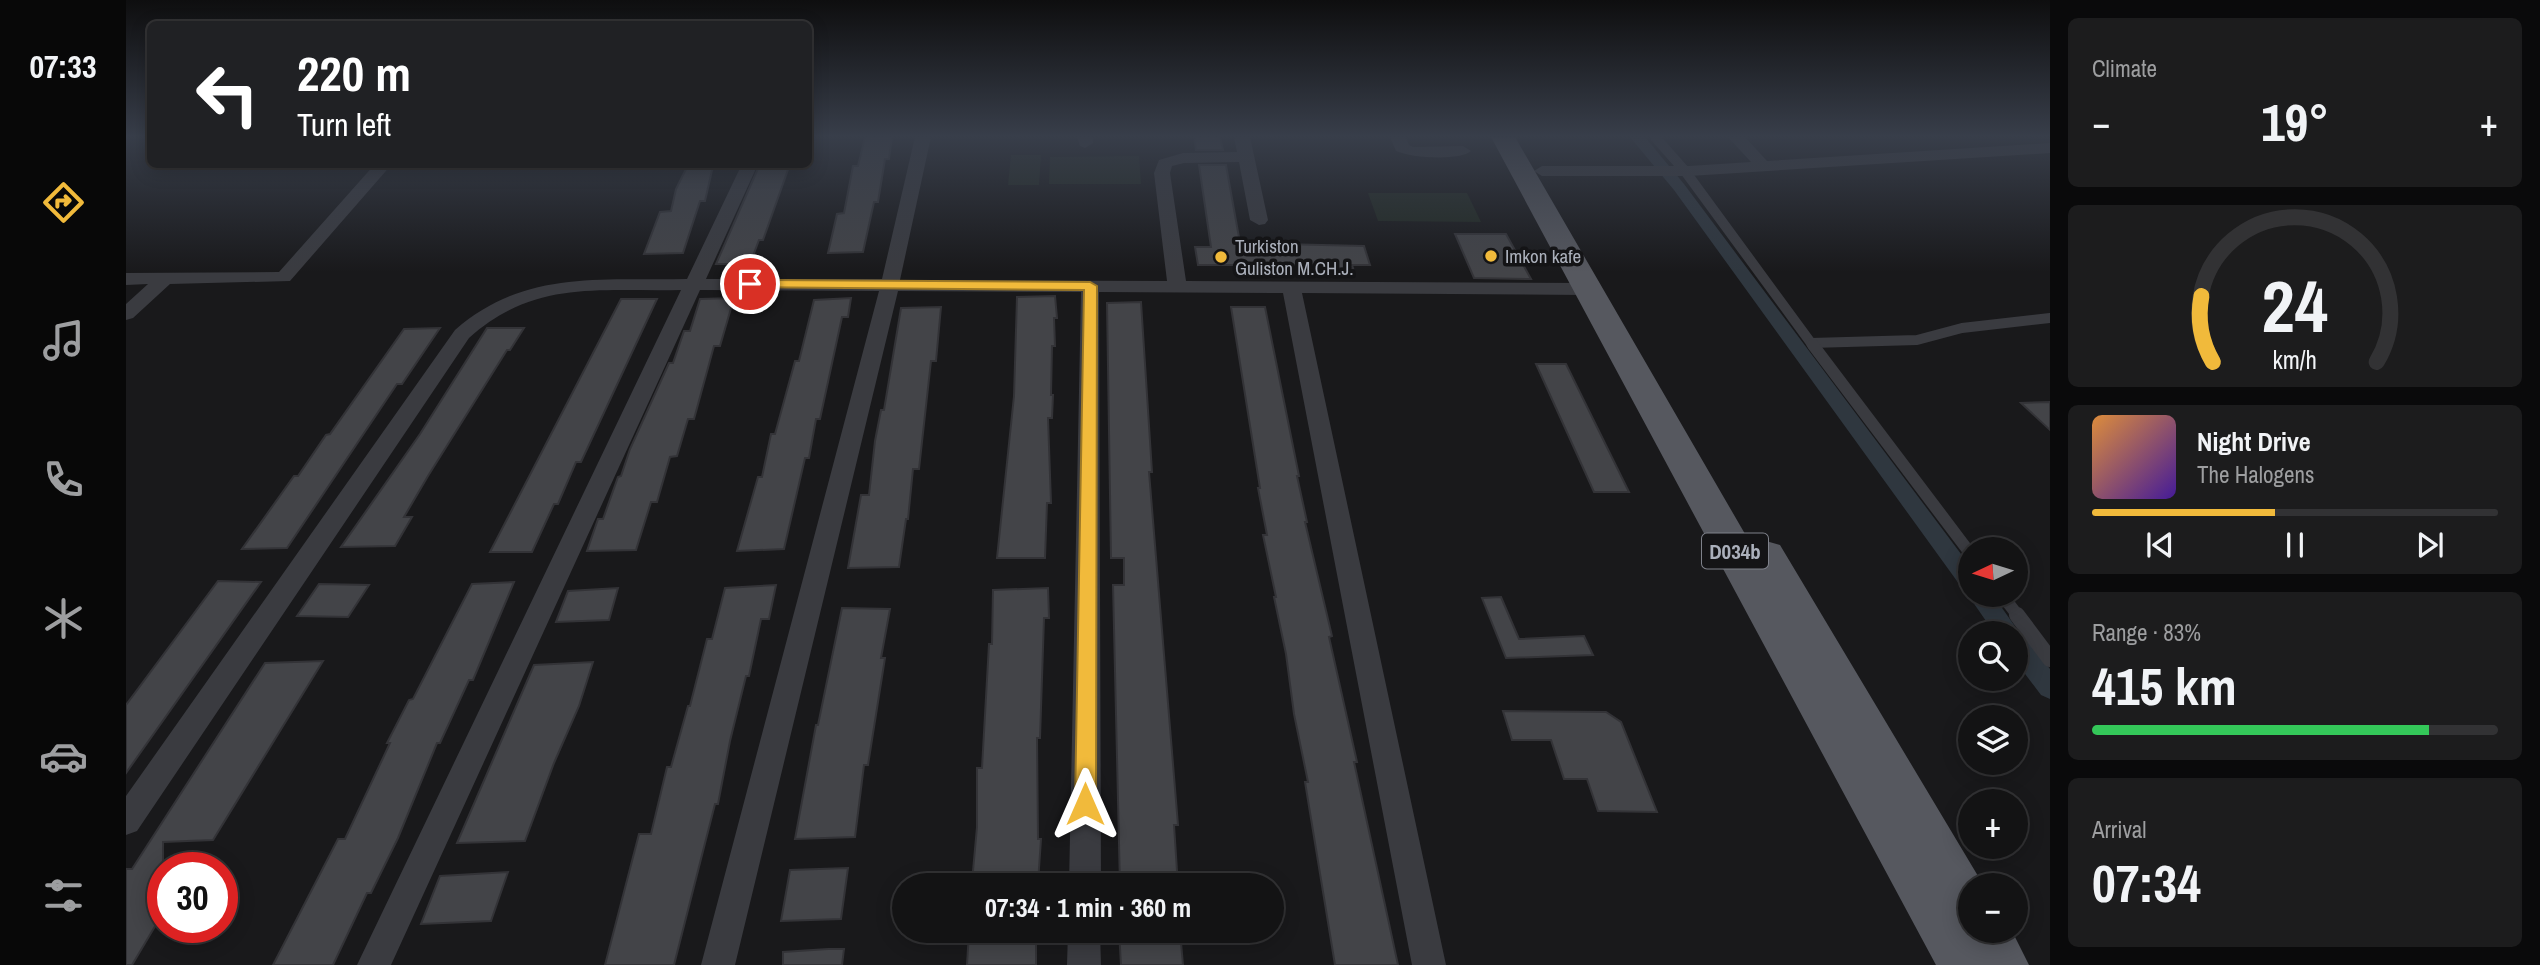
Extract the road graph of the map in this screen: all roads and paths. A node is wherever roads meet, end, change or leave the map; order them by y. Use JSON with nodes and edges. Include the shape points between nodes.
{"nodes":[{"id":1,"x":368,"y":182,"type":"edge"},
{"id":2,"x":742,"y":182,"type":"edge"},
{"id":3,"x":913,"y":182,"type":"edge"},
{"id":4,"x":1163,"y":182,"type":"edge"},
{"id":5,"x":1251,"y":182,"type":"edge"},
{"id":6,"x":1528,"y":182,"type":"edge"},
{"id":7,"x":1548,"y":182,"type":"edge"},
{"id":8,"x":1693,"y":182,"type":"edge"},
{"id":9,"x":1259,"y":220,"type":"dead end"},
{"id":10,"x":166,"y":278,"type":"junction"},
{"id":11,"x":126,"y":279,"type":"edge"},
{"id":12,"x":694,"y":284,"type":"junction"},
{"id":13,"x":890,"y":284,"type":"junction"},
{"id":14,"x":1090,"y":286,"type":"junction"},
{"id":15,"x":1177,"y":286,"type":"junction"},
{"id":16,"x":1291,"y":287,"type":"junction"},
{"id":17,"x":1587,"y":289,"type":"junction"},
{"id":18,"x":126,"y":314,"type":"edge"},
{"id":19,"x":2050,"y":318,"type":"edge"},
{"id":20,"x":1811,"y":343,"type":"junction"},
{"id":21,"x":1958,"y":537,"type":"edge"},
{"id":22,"x":2011,"y":607,"type":"edge"},
{"id":23,"x":2050,"y":659,"type":"edge"},
{"id":24,"x":126,"y":821,"type":"edge"},
{"id":25,"x":1084,"y":873,"type":"edge"},
{"id":26,"x":1958,"y":889,"type":"edge"},
{"id":27,"x":1084,"y":943,"type":"edge"},
{"id":28,"x":1990,"y":943,"type":"edge"},
{"id":29,"x":373,"y":965,"type":"edge"},
{"id":30,"x":718,"y":965,"type":"edge"},
{"id":31,"x":1084,"y":965,"type":"edge"},
{"id":32,"x":1429,"y":965,"type":"edge"},
{"id":33,"x":1965,"y":965,"type":"edge"},
{"id":34,"x":2002,"y":965,"type":"edge"}],
"edges":[{"from":1,"to":10,"type":"street","via":[[284,277]]},
{"from":2,"to":12,"type":"street"},
{"from":3,"to":13,"type":"street"},
{"from":4,"to":15,"type":"street"},
{"from":5,"to":9,"type":"street"},
{"from":6,"to":17,"type":"main road","number":"D034b"},
{"from":7,"to":26,"type":"main road","number":"D034b"},
{"from":8,"to":20,"type":"lane"},
{"from":10,"to":11,"type":"street"},
{"from":10,"to":18,"type":"street"},
{"from":12,"to":13,"type":"street"},
{"from":12,"to":24,"type":"street","via":[[577,288],[527,295],[481,316],[462,334]]},
{"from":12,"to":29,"type":"street"},
{"from":13,"to":14,"type":"street"},
{"from":13,"to":30,"type":"street"},
{"from":14,"to":15,"type":"street"},
{"from":14,"to":25,"type":"street"},
{"from":15,"to":16,"type":"street"},
{"from":16,"to":17,"type":"street"},
{"from":16,"to":32,"type":"street"},
{"from":17,"to":33,"type":"main road","number":"D034b"},
{"from":19,"to":20,"type":"lane","via":[[1962,328],[1917,340]]},
{"from":20,"to":21,"type":"lane"},
{"from":22,"to":23,"type":"lane"},
{"from":27,"to":31,"type":"street"},
{"from":28,"to":34,"type":"main road"}]}
